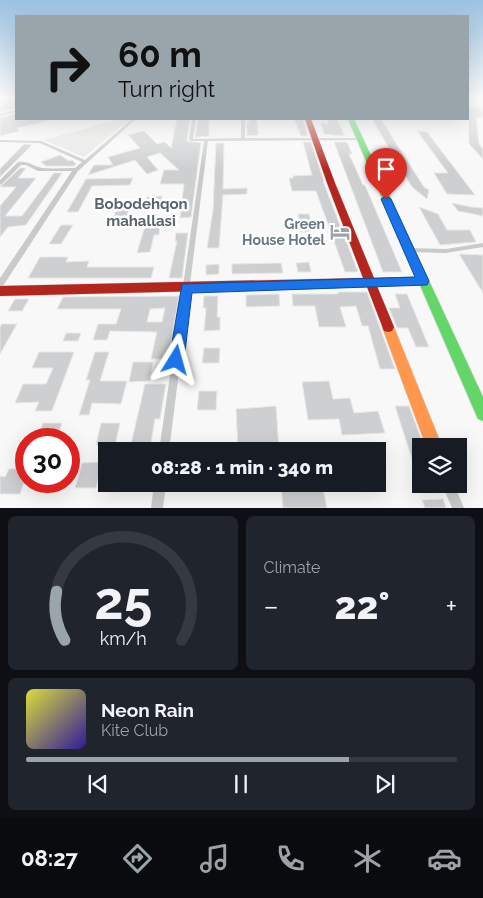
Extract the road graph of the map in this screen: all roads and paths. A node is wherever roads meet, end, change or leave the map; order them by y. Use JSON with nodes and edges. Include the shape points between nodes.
{"nodes":[{"id":1,"x":130,"y":123,"type":"edge"},
{"id":2,"x":193,"y":123,"type":"edge"},
{"id":3,"x":243,"y":123,"type":"edge"},
{"id":4,"x":309,"y":123,"type":"edge"},
{"id":5,"x":352,"y":123,"type":"edge"},
{"id":6,"x":314,"y":139,"type":"junction"},
{"id":7,"x":359,"y":139,"type":"junction"},
{"id":8,"x":206,"y":140,"type":"junction"},
{"id":9,"x":243,"y":140,"type":"junction"},
{"id":10,"x":0,"y":141,"type":"edge"},
{"id":11,"x":84,"y":161,"type":"junction"},
{"id":12,"x":76,"y":170,"type":"junction"},
{"id":13,"x":0,"y":184,"type":"edge"},
{"id":14,"x":483,"y":245,"type":"edge"},
{"id":15,"x":409,"y":250,"type":"junction"},
{"id":16,"x":423,"y":281,"type":"junction"},
{"id":17,"x":371,"y":282,"type":"junction"},
{"id":18,"x":0,"y":284,"type":"edge"},
{"id":19,"x":186,"y":288,"type":"junction"},
{"id":20,"x":0,"y":291,"type":"edge"},
{"id":21,"x":483,"y":414,"type":"edge"},
{"id":22,"x":431,"y":438,"type":"edge"},
{"id":23,"x":165,"y":442,"type":"edge"},
{"id":24,"x":159,"y":492,"type":"edge"},
{"id":25,"x":452,"y":493,"type":"edge"},
{"id":26,"x":157,"y":508,"type":"edge"},
{"id":27,"x":458,"y":508,"type":"edge"}],
"edges":[{"from":1,"to":11,"type":"street"},
{"from":2,"to":8,"type":"street","via":[[190,140]]},
{"from":3,"to":9,"type":"street"},
{"from":4,"to":6,"type":"street"},
{"from":5,"to":7,"type":"street"},
{"from":6,"to":7,"type":"street"},
{"from":6,"to":9,"type":"street"},
{"from":6,"to":17,"type":"street"},
{"from":7,"to":15,"type":"street"},
{"from":8,"to":9,"type":"street"},
{"from":8,"to":19,"type":"street"},
{"from":10,"to":11,"type":"street","via":[[41,142]]},
{"from":11,"to":12,"type":"street"},
{"from":12,"to":13,"type":"street","via":[[38,169],[20,163]]},
{"from":12,"to":18,"type":"street"},
{"from":14,"to":15,"type":"street","via":[[446,252]]},
{"from":15,"to":16,"type":"street"},
{"from":16,"to":17,"type":"street"},
{"from":16,"to":21,"type":"street"},
{"from":17,"to":19,"type":"street"},
{"from":17,"to":22,"type":"street"},
{"from":19,"to":20,"type":"street"},
{"from":19,"to":23,"type":"street"},
{"from":24,"to":26,"type":"street"},
{"from":25,"to":27,"type":"street"}]}
